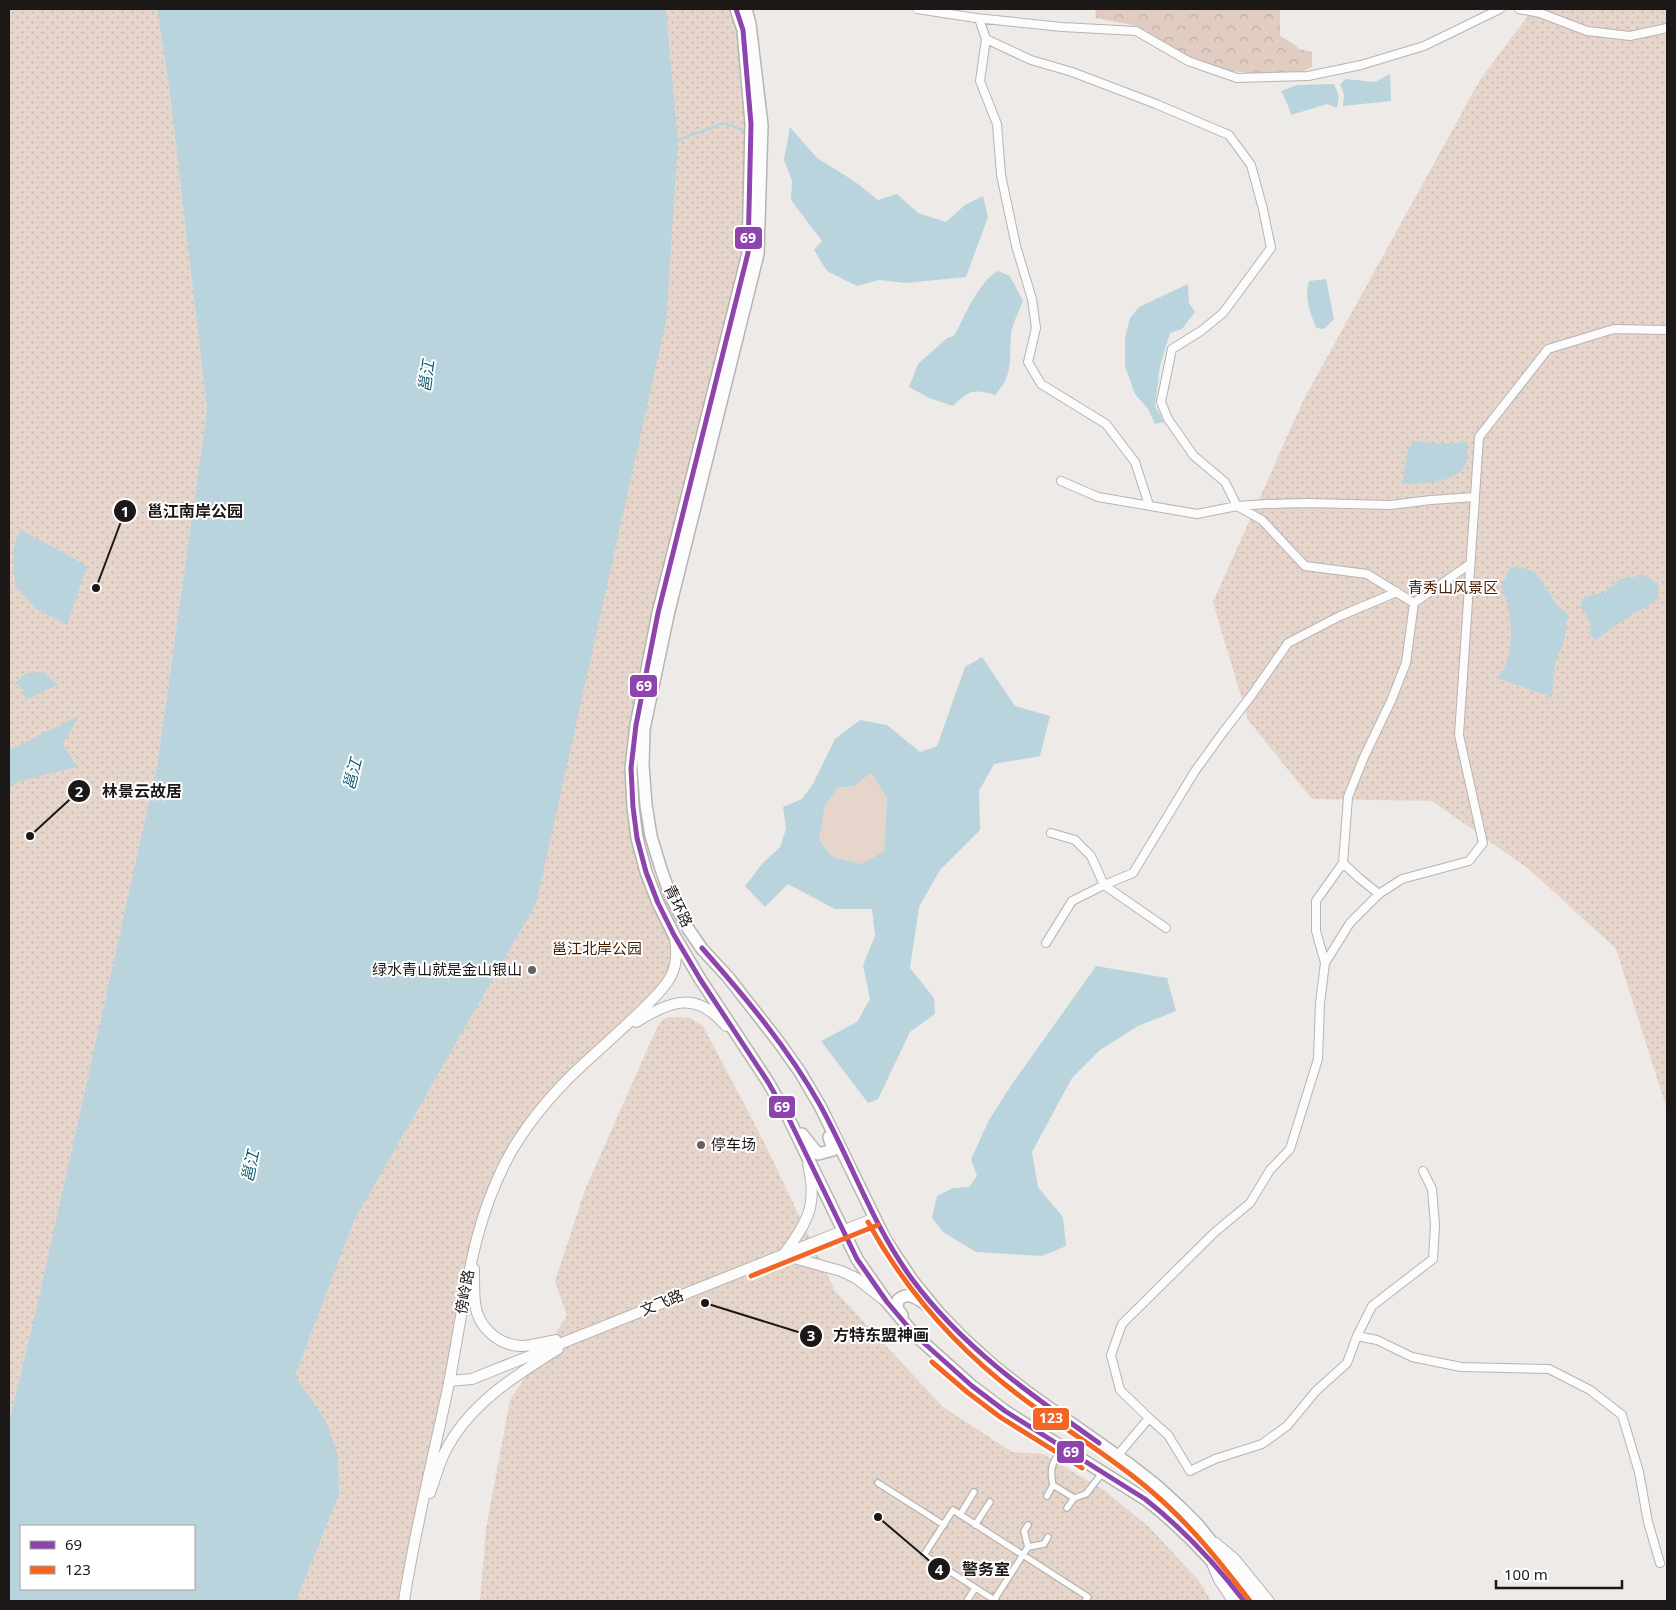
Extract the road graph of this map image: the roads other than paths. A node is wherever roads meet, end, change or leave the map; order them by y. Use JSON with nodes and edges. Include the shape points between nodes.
{"nodes":[{"id":1,"x":736,"y":9,"type":"edge"},
{"id":2,"x":746,"y":9,"type":"edge"},
{"id":3,"x":917,"y":9,"type":"edge"},
{"id":4,"x":1500,"y":9,"type":"edge"},
{"id":5,"x":1519,"y":9,"type":"edge"},
{"id":6,"x":979,"y":19,"type":"junction"},
{"id":7,"x":1667,"y":28,"type":"edge"},
{"id":8,"x":986,"y":39,"type":"junction"},
{"id":9,"x":1667,"y":330,"type":"edge"},
{"id":10,"x":1061,"y":482,"type":"dead end"},
{"id":11,"x":1475,"y":497,"type":"junction"},
{"id":12,"x":1149,"y":505,"type":"junction"},
{"id":13,"x":1237,"y":506,"type":"junction"},
{"id":14,"x":1470,"y":564,"type":"junction"},
{"id":15,"x":1398,"y":592,"type":"junction"},
{"id":16,"x":1414,"y":603,"type":"junction"},
{"id":17,"x":1051,"y":834,"type":"dead end"},
{"id":18,"x":1343,"y":863,"type":"junction"},
{"id":19,"x":1104,"y":885,"type":"junction"},
{"id":20,"x":1379,"y":894,"type":"junction"},
{"id":21,"x":1166,"y":928,"type":"dead end"},
{"id":22,"x":674,"y":935,"type":"junction"},
{"id":23,"x":1046,"y":943,"type":"dead end"},
{"id":24,"x":1325,"y":962,"type":"junction"},
{"id":25,"x":624,"y":1029,"type":"junction"},
{"id":26,"x":750,"y":1055,"type":"junction"},
{"id":27,"x":820,"y":1106,"type":"junction"},
{"id":28,"x":790,"y":1119,"type":"junction"},
{"id":29,"x":804,"y":1150,"type":"junction"},
{"id":30,"x":1423,"y":1171,"type":"dead end"},
{"id":31,"x":875,"y":1218,"type":"junction"},
{"id":32,"x":844,"y":1231,"type":"junction"},
{"id":33,"x":473,"y":1248,"type":"junction"},
{"id":34,"x":783,"y":1255,"type":"junction"},
{"id":35,"x":887,"y":1302,"type":"junction"},
{"id":36,"x":938,"y":1312,"type":"junction"},
{"id":37,"x":581,"y":1335,"type":"junction"},
{"id":38,"x":915,"y":1335,"type":"junction"},
{"id":39,"x":1357,"y":1336,"type":"junction"},
{"id":40,"x":449,"y":1381,"type":"junction"},
{"id":41,"x":1149,"y":1418,"type":"junction"},
{"id":42,"x":1062,"y":1447,"type":"junction"},
{"id":43,"x":1116,"y":1456,"type":"junction"},
{"id":44,"x":1103,"y":1472,"type":"junction"},
{"id":45,"x":878,"y":1483,"type":"dead end"},
{"id":46,"x":1053,"y":1486,"type":"junction"},
{"id":47,"x":974,"y":1492,"type":"dead end"},
{"id":48,"x":1047,"y":1496,"type":"dead end"},
{"id":49,"x":1074,"y":1498,"type":"junction"},
{"id":50,"x":990,"y":1502,"type":"dead end"},
{"id":51,"x":1067,"y":1508,"type":"dead end"},
{"id":52,"x":960,"y":1515,"type":"junction"},
{"id":53,"x":944,"y":1525,"type":"junction"},
{"id":54,"x":976,"y":1525,"type":"junction"},
{"id":55,"x":1028,"y":1525,"type":"dead end"},
{"id":56,"x":1198,"y":1525,"type":"junction"},
{"id":57,"x":418,"y":1526,"type":"junction"},
{"id":58,"x":1048,"y":1537,"type":"dead end"},
{"id":59,"x":1028,"y":1547,"type":"junction"},
{"id":60,"x":1023,"y":1555,"type":"junction"},
{"id":61,"x":1208,"y":1557,"type":"junction"},
{"id":62,"x":1660,"y":1563,"type":"dead end"},
{"id":63,"x":976,"y":1588,"type":"junction"},
{"id":64,"x":404,"y":1601,"type":"edge"},
{"id":65,"x":967,"y":1601,"type":"edge"},
{"id":66,"x":995,"y":1601,"type":"edge"},
{"id":67,"x":1085,"y":1601,"type":"edge"},
{"id":68,"x":1232,"y":1601,"type":"edge"},
{"id":69,"x":1244,"y":1601,"type":"edge"},
{"id":70,"x":1259,"y":1601,"type":"edge"},
{"id":71,"x":1270,"y":1601,"type":"edge"}],
"edges":[{"from":1,"to":22,"type":"main road","name":"青环路","via":[[743,30],[751,124],[748,252],[658,613],[631,768],[637,838],[646,872]]},
{"from":2,"to":27,"type":"main road","name":"青环路","via":[[762,124],[758,254],[668,616],[644,730],[643,765],[651,836],[671,897],[702,949],[778,1041]]},
{"from":3,"to":6,"type":"street"},
{"from":4,"to":6,"type":"street","via":[[1424,46],[1361,65],[1308,76],[1246,78],[1237,78],[1188,61],[1136,31]]},
{"from":5,"to":7,"type":"street","via":[[1540,13],[1587,31],[1630,36]]},
{"from":6,"to":8,"type":"street"},
{"from":8,"to":12,"type":"street","via":[[980,81],[997,124],[1001,175],[1032,299],[1036,328],[1028,362],[1041,384],[1106,424],[1135,462]]},
{"from":8,"to":13,"type":"street","via":[[1031,60],[1072,72],[1229,135],[1251,165],[1271,248],[1223,314],[1172,349],[1161,402],[1168,419],[1194,456],[1225,482]]},
{"from":9,"to":11,"type":"street","via":[[1614,329],[1548,349],[1479,437]]},
{"from":10,"to":12,"type":"street","via":[[1098,497]]},
{"from":11,"to":13,"type":"street","via":[[1391,505]]},
{"from":11,"to":14,"type":"street"},
{"from":12,"to":13,"type":"street","via":[[1197,514]]},
{"from":13,"to":15,"type":"street","via":[[1262,520],[1305,566],[1367,574]]},
{"from":14,"to":16,"type":"street"},
{"from":14,"to":20,"type":"street","via":[[1458,735],[1483,843],[1469,861],[1402,879]]},
{"from":15,"to":16,"type":"street"},
{"from":15,"to":19,"type":"street","via":[[1340,616],[1288,643],[1195,771],[1133,873]]},
{"from":16,"to":18,"type":"street","via":[[1406,662],[1348,797]]},
{"from":17,"to":19,"type":"street","via":[[1075,840],[1091,856]]},
{"from":18,"to":20,"type":"street"},
{"from":18,"to":24,"type":"street","via":[[1316,901],[1316,931]]},
{"from":19,"to":21,"type":"street"},
{"from":19,"to":23,"type":"street","via":[[1072,901]]},
{"from":20,"to":24,"type":"street","via":[[1350,923]]},
{"from":22,"to":25,"type":"street","via":[[677,951],[671,977]]},
{"from":22,"to":26,"type":"main road","name":"青环路"},
{"from":24,"to":41,"type":"street","via":[[1318,1059],[1290,1149],[1270,1170],[1250,1203],[1215,1232],[1122,1324],[1112,1355],[1120,1390]]},
{"from":25,"to":26,"type":"street","via":[[659,1008],[684,1002],[696,1004],[718,1016]]},
{"from":25,"to":33,"type":"street","name":"傍岭路","via":[[559,1088],[514,1147],[495,1185]]},
{"from":26,"to":28,"type":"main road","name":"青环路"},
{"from":27,"to":28,"type":"main road","via":[[833,1150],[818,1154]]},
{"from":27,"to":31,"type":"main road","name":"青环路"},
{"from":28,"to":29,"type":"main road","name":"青环路"},
{"from":29,"to":32,"type":"main road","name":"青环路"},
{"from":29,"to":34,"type":"street","via":[[812,1180],[811,1206],[798,1235]]},
{"from":30,"to":39,"type":"street","via":[[1432,1189],[1433,1259],[1372,1306]]},
{"from":31,"to":32,"type":"street","name":"文飞路"},
{"from":31,"to":36,"type":"main road","name":"青环路","via":[[912,1280]]},
{"from":32,"to":34,"type":"street","name":"文飞路"},
{"from":32,"to":35,"type":"main road","name":"青环路","via":[[857,1259]]},
{"from":33,"to":37,"type":"street","via":[[477,1312],[484,1327],[496,1338],[527,1346]]},
{"from":33,"to":40,"type":"street","name":"傍岭路"},
{"from":34,"to":35,"type":"street","via":[[856,1278]]},
{"from":34,"to":37,"type":"street","name":"文飞路"},
{"from":35,"to":38,"type":"main road","name":"青环路"},
{"from":36,"to":38,"type":"main road","via":[[910,1295],[898,1300],[897,1308]]},
{"from":36,"to":43,"type":"main road","name":"青环路","via":[[1008,1377]]},
{"from":37,"to":40,"type":"street","name":"文飞路","via":[[472,1379]]},
{"from":37,"to":57,"type":"street","via":[[502,1385],[470,1415],[444,1456]]},
{"from":38,"to":42,"type":"main road","name":"青环路","via":[[972,1386]]},
{"from":39,"to":41,"type":"street","via":[[1347,1363],[1316,1391],[1288,1426],[1262,1444],[1190,1471],[1168,1435]]},
{"from":39,"to":62,"type":"street","via":[[1377,1340],[1412,1357],[1461,1366],[1549,1369],[1590,1390],[1622,1415]]},
{"from":40,"to":57,"type":"street","name":"傍岭路"},
{"from":41,"to":43,"type":"street"},
{"from":42,"to":44,"type":"main road","name":"青环路"},
{"from":42,"to":46,"type":"street","via":[[1050,1473]]},
{"from":43,"to":56,"type":"main road","name":"青环路","via":[[1156,1485]]},
{"from":44,"to":49,"type":"street","via":[[1086,1494]]},
{"from":44,"to":61,"type":"main road","name":"青环路","via":[[1164,1513]]},
{"from":45,"to":53,"type":"street"},
{"from":46,"to":48,"type":"street"},
{"from":46,"to":49,"type":"street"},
{"from":47,"to":52,"type":"street"},
{"from":49,"to":51,"type":"street"},
{"from":50,"to":54,"type":"street"},
{"from":52,"to":53,"type":"street","via":[[953,1510]]},
{"from":52,"to":54,"type":"street"},
{"from":53,"to":63,"type":"street","via":[[924,1556]]},
{"from":54,"to":60,"type":"street"},
{"from":55,"to":59,"type":"street","via":[[1024,1531]]},
{"from":56,"to":70,"type":"main road","name":"青环路"},
{"from":56,"to":71,"type":"street","via":[[1235,1558]]},
{"from":57,"to":64,"type":"street","name":"傍岭路"},
{"from":58,"to":59,"type":"street","via":[[1044,1544]]},
{"from":59,"to":60,"type":"street"},
{"from":60,"to":66,"type":"street"},
{"from":60,"to":67,"type":"street","via":[[1088,1597]]},
{"from":61,"to":68,"type":"street"},
{"from":61,"to":69,"type":"main road","name":"青环路"},
{"from":63,"to":65,"type":"street"},
{"from":63,"to":66,"type":"street"}]}
